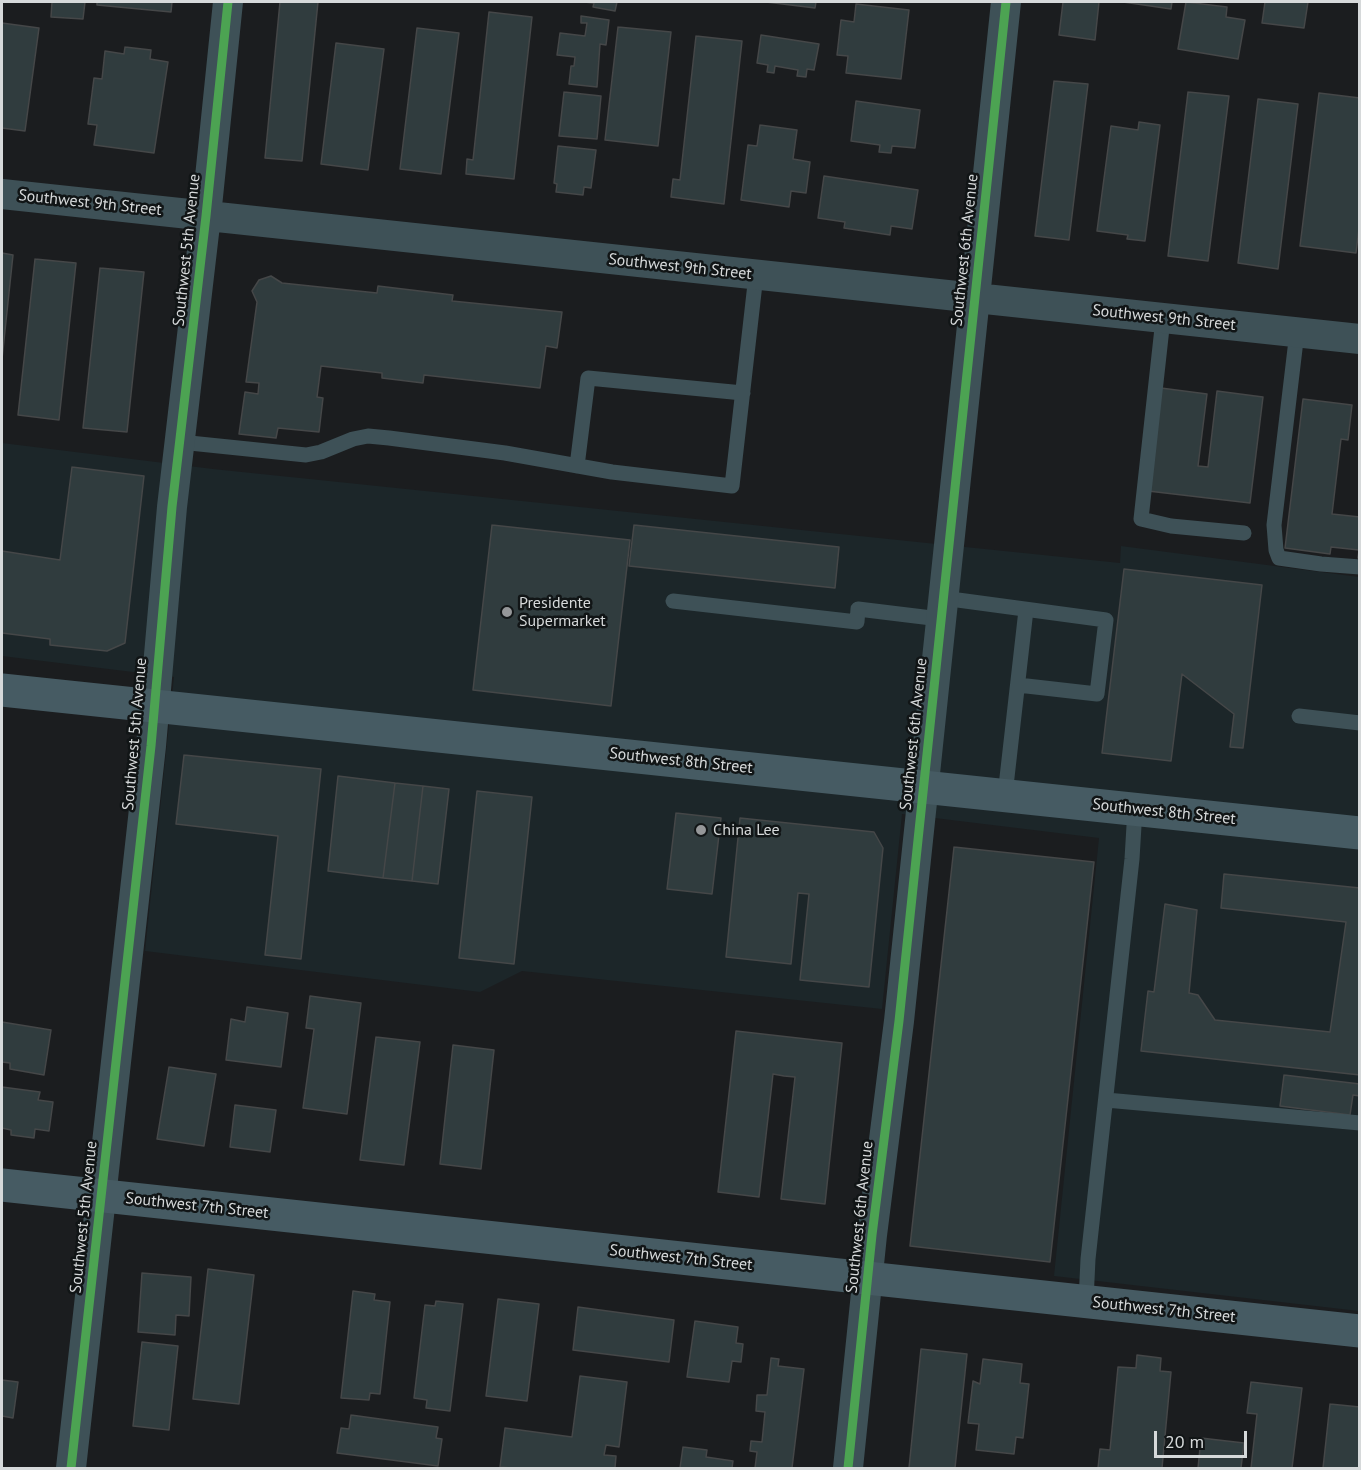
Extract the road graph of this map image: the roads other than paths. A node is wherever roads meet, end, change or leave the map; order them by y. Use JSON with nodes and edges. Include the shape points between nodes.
{"nodes":[{"id":1,"x":228,"y":2,"type":"edge"},
{"id":2,"x":1006,"y":2,"type":"edge"},
{"id":3,"x":2,"y":194,"type":"edge"},
{"id":4,"x":206,"y":216,"type":"junction"},
{"id":5,"x":756,"y":275,"type":"junction"},
{"id":6,"x":974,"y":298,"type":"junction"},
{"id":7,"x":1163,"y":319,"type":"junction"},
{"id":8,"x":1297,"y":332,"type":"junction"},
{"id":9,"x":1359,"y":339,"type":"edge"},
{"id":10,"x":743,"y":393,"type":"junction"},
{"id":11,"x":180,"y":442,"type":"junction"},
{"id":12,"x":578,"y":466,"type":"junction"},
{"id":13,"x":1244,"y":533,"type":"dead end"},
{"id":14,"x":1359,"y":567,"type":"edge"},
{"id":15,"x":673,"y":601,"type":"dead end"},
{"id":16,"x":941,"y":609,"type":"junction"},
{"id":17,"x":1026,"y":610,"type":"junction"},
{"id":18,"x":1018,"y":685,"type":"junction"},
{"id":19,"x":2,"y":690,"type":"edge"},
{"id":20,"x":154,"y":708,"type":"junction"},
{"id":21,"x":1299,"y":716,"type":"dead end"},
{"id":22,"x":1359,"y":723,"type":"edge"},
{"id":23,"x":923,"y":788,"type":"junction"},
{"id":24,"x":1005,"y":795,"type":"junction"},
{"id":25,"x":1135,"y":809,"type":"junction"},
{"id":26,"x":1359,"y":833,"type":"edge"},
{"id":27,"x":1106,"y":1100,"type":"junction"},
{"id":28,"x":1359,"y":1123,"type":"edge"},
{"id":29,"x":2,"y":1185,"type":"edge"},
{"id":30,"x":101,"y":1196,"type":"junction"},
{"id":31,"x":868,"y":1277,"type":"junction"},
{"id":32,"x":1086,"y":1301,"type":"junction"},
{"id":33,"x":1359,"y":1331,"type":"edge"},
{"id":34,"x":71,"y":1468,"type":"edge"},
{"id":35,"x":848,"y":1468,"type":"edge"}],
"edges":[{"from":1,"to":4,"type":"street","name":"Southwest 5th Avenue"},
{"from":2,"to":6,"type":"street","name":"Southwest 6th Avenue"},
{"from":3,"to":4,"type":"street","name":"Southwest 9th Street"},
{"from":4,"to":5,"type":"street","name":"Southwest 9th Street"},
{"from":4,"to":11,"type":"street","name":"Southwest 5th Avenue"},
{"from":5,"to":6,"type":"street","name":"Southwest 9th Street"},
{"from":5,"to":10,"type":"lane"},
{"from":6,"to":7,"type":"street","name":"Southwest 9th Street"},
{"from":6,"to":16,"type":"street","name":"Southwest 6th Avenue"},
{"from":7,"to":8,"type":"street","name":"Southwest 9th Street"},
{"from":7,"to":13,"type":"lane","via":[[1141,519]]},
{"from":8,"to":9,"type":"street","name":"Southwest 9th Street"},
{"from":8,"to":14,"type":"lane","via":[[1274,525],[1276,550],[1279,558]]},
{"from":10,"to":12,"type":"lane","via":[[588,378]]},
{"from":10,"to":12,"type":"lane","via":[[732,486]]},
{"from":11,"to":12,"type":"lane","via":[[306,455],[353,439],[379,437]]},
{"from":11,"to":20,"type":"street","name":"Southwest 5th Avenue"},
{"from":15,"to":16,"type":"lane","via":[[857,622],[858,609]]},
{"from":16,"to":17,"type":"lane"},
{"from":16,"to":23,"type":"street","name":"Southwest 6th Avenue"},
{"from":17,"to":18,"type":"lane"},
{"from":17,"to":18,"type":"lane","via":[[1106,620],[1097,694]]},
{"from":18,"to":24,"type":"lane"},
{"from":19,"to":20,"type":"main road","name":"Southwest 8th Street"},
{"from":20,"to":23,"type":"main road","name":"Southwest 8th Street"},
{"from":20,"to":30,"type":"street","name":"Southwest 5th Avenue"},
{"from":21,"to":22,"type":"lane"},
{"from":23,"to":24,"type":"main road","name":"Southwest 8th Street"},
{"from":23,"to":31,"type":"street","name":"Southwest 6th Avenue"},
{"from":24,"to":25,"type":"main road","name":"Southwest 8th Street"},
{"from":25,"to":26,"type":"main road","name":"Southwest 8th Street"},
{"from":25,"to":27,"type":"lane"},
{"from":27,"to":28,"type":"lane"},
{"from":27,"to":32,"type":"lane"},
{"from":29,"to":30,"type":"main road","name":"Southwest 7th Street"},
{"from":30,"to":31,"type":"main road","name":"Southwest 7th Street"},
{"from":30,"to":34,"type":"street","name":"Southwest 5th Avenue"},
{"from":31,"to":32,"type":"main road","name":"Southwest 7th Street"},
{"from":31,"to":35,"type":"street","name":"Southwest 6th Avenue"},
{"from":32,"to":33,"type":"main road","name":"Southwest 7th Street"}]}
